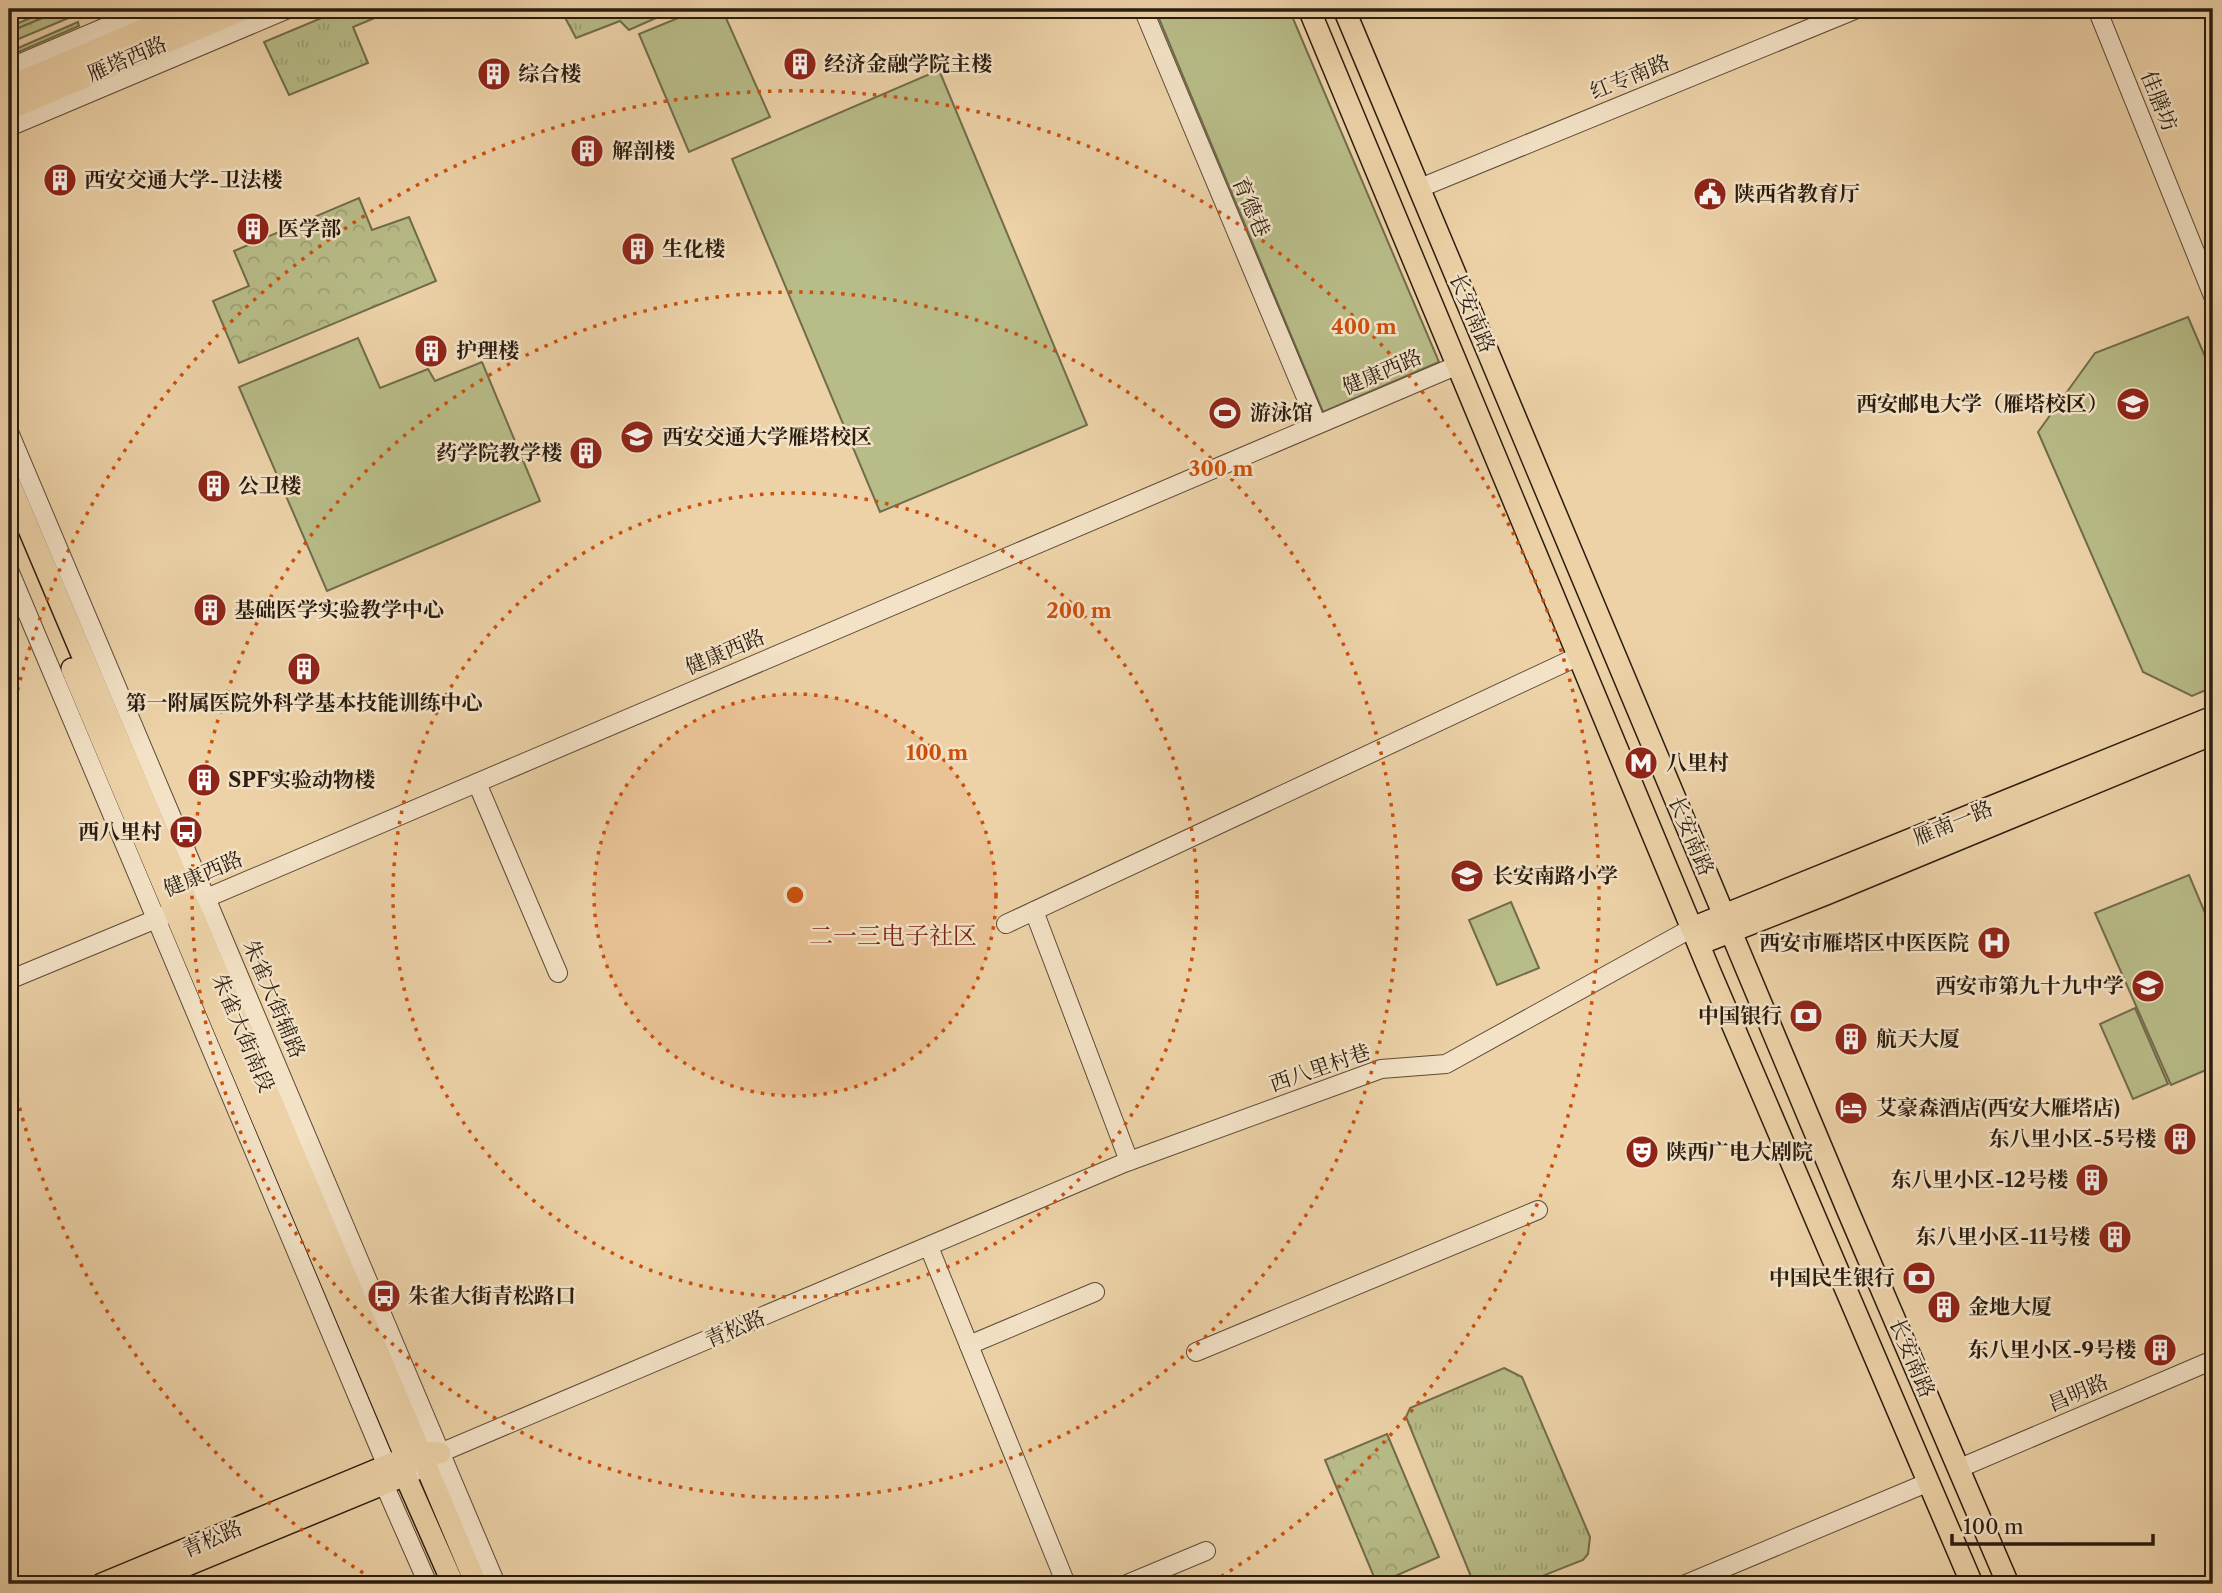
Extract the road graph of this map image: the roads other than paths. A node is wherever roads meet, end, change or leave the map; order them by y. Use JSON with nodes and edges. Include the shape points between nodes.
{"nodes":[{"id":1,"x":148,"y":9,"type":"edge"},
{"id":2,"x":192,"y":9,"type":"edge"},
{"id":3,"x":244,"y":9,"type":"edge"},
{"id":4,"x":288,"y":9,"type":"edge"},
{"id":5,"x":1143,"y":9,"type":"edge"},
{"id":6,"x":1309,"y":9,"type":"edge"},
{"id":7,"x":1344,"y":9,"type":"edge"},
{"id":8,"x":1857,"y":9,"type":"edge"},
{"id":9,"x":2097,"y":9,"type":"edge"},
{"id":10,"x":170,"y":13,"type":"edge"},
{"id":11,"x":9,"y":68,"type":"edge"},
{"id":12,"x":9,"y":87,"type":"edge"},
{"id":13,"x":9,"y":109,"type":"edge"},
{"id":14,"x":9,"y":127,"type":"edge"},
{"id":15,"x":1420,"y":188,"type":"junction"},
{"id":16,"x":2213,"y":296,"type":"edge"},
{"id":17,"x":1458,"y":365,"type":"junction"},
{"id":18,"x":1317,"y":424,"type":"junction"},
{"id":19,"x":9,"y":432,"type":"edge"},
{"id":20,"x":9,"y":482,"type":"edge"},
{"id":21,"x":10,"y":525,"type":"edge"},
{"id":22,"x":9,"y":570,"type":"edge"},
{"id":23,"x":1579,"y":656,"type":"junction"},
{"id":24,"x":2213,"y":717,"type":"edge"},
{"id":25,"x":2213,"y":734,"type":"edge"},
{"id":26,"x":477,"y":783,"type":"junction"},
{"id":27,"x":182,"y":908,"type":"junction"},
{"id":28,"x":1034,"y":911,"type":"junction"},
{"id":29,"x":1727,"y":923,"type":"junction"},
{"id":30,"x":1006,"y":924,"type":"dead end"},
{"id":31,"x":1695,"y":936,"type":"junction"},
{"id":32,"x":558,"y":973,"type":"dead end"},
{"id":33,"x":9,"y":980,"type":"edge"},
{"id":34,"x":1129,"y":1161,"type":"junction"},
{"id":35,"x":1030,"y":1204,"type":"joint"},
{"id":36,"x":1538,"y":1210,"type":"dead end"},
{"id":37,"x":929,"y":1247,"type":"junction"},
{"id":38,"x":1096,"y":1292,"type":"dead end"},
{"id":39,"x":969,"y":1345,"type":"junction"},
{"id":40,"x":1196,"y":1352,"type":"dead end"},
{"id":41,"x":2213,"y":1360,"type":"edge"},
{"id":42,"x":410,"y":1465,"type":"junction"},
{"id":43,"x":1960,"y":1468,"type":"junction"},
{"id":44,"x":1929,"y":1482,"type":"junction"},
{"id":45,"x":1206,"y":1551,"type":"dead end"},
{"id":46,"x":102,"y":1584,"type":"edge"},
{"id":47,"x":141,"y":1584,"type":"edge"},
{"id":48,"x":428,"y":1584,"type":"edge"},
{"id":49,"x":453,"y":1584,"type":"edge"},
{"id":50,"x":477,"y":1584,"type":"edge"},
{"id":51,"x":496,"y":1584,"type":"edge"},
{"id":52,"x":1066,"y":1584,"type":"edge"},
{"id":53,"x":1127,"y":1584,"type":"edge"},
{"id":54,"x":1686,"y":1584,"type":"edge"},
{"id":55,"x":1972,"y":1584,"type":"edge"},
{"id":56,"x":2008,"y":1584,"type":"edge"}],
"edges":[{"from":1,"to":11,"type":"street"},
{"from":2,"to":10,"type":"main road","name":"雁塔西路"},
{"from":3,"to":13,"type":"main road","name":"雁塔西路"},
{"from":4,"to":14,"type":"street"},
{"from":5,"to":18,"type":"street","name":"育德巷"},
{"from":6,"to":17,"type":"main road","name":"长安南路"},
{"from":7,"to":15,"type":"main road","name":"长安南路"},
{"from":8,"to":15,"type":"street","name":"红专南路"},
{"from":9,"to":16,"type":"street","name":"佳膳坊"},
{"from":10,"to":12,"type":"main road","name":"雁塔西路"},
{"from":15,"to":29,"type":"main road","name":"长安南路"},
{"from":17,"to":18,"type":"street","name":"健康西路"},
{"from":17,"to":23,"type":"main road","name":"长安南路"},
{"from":18,"to":26,"type":"street","name":"健康西路"},
{"from":19,"to":27,"type":"street"},
{"from":20,"to":27,"type":"main road","name":"朱雀大街南段"},
{"from":21,"to":27,"type":"main road","name":"朱雀大街南段"},
{"from":22,"to":27,"type":"street"},
{"from":23,"to":28,"type":"street"},
{"from":23,"to":31,"type":"main road","name":"长安南路"},
{"from":24,"to":29,"type":"main road","name":"雁南一路"},
{"from":25,"to":29,"type":"main road","name":"雁南一路"},
{"from":26,"to":27,"type":"street","name":"健康西路"},
{"from":26,"to":32,"type":"street"},
{"from":27,"to":33,"type":"street","name":"健康西路"},
{"from":27,"to":42,"type":"main road","name":"朱雀大街南段"},
{"from":27,"to":42,"type":"street"},
{"from":28,"to":30,"type":"street"},
{"from":28,"to":34,"type":"street"},
{"from":29,"to":31,"type":"main road","name":"雁南一路"},
{"from":29,"to":43,"type":"main road","name":"长安南路"},
{"from":31,"to":34,"type":"street","name":"西八里村巷","via":[[1446,1064],[1381,1069]]},
{"from":31,"to":44,"type":"main road","name":"长安南路"},
{"from":34,"to":35,"type":"street","name":"西八里村巷"},
{"from":35,"to":37,"type":"street","name":"青松路"},
{"from":36,"to":40,"type":"street"},
{"from":37,"to":39,"type":"street"},
{"from":37,"to":42,"type":"street","name":"青松路"},
{"from":38,"to":39,"type":"street"},
{"from":39,"to":52,"type":"street"},
{"from":41,"to":43,"type":"street","name":"昌明路"},
{"from":42,"to":46,"type":"main road","name":"青松路"},
{"from":42,"to":47,"type":"main road","name":"青松路"},
{"from":42,"to":48,"type":"street"},
{"from":42,"to":49,"type":"main road","name":"朱雀大街南段"},
{"from":42,"to":50,"type":"main road","name":"朱雀大街南段"},
{"from":42,"to":51,"type":"street"},
{"from":43,"to":56,"type":"main road","name":"长安南路"},
{"from":44,"to":54,"type":"street"},
{"from":44,"to":55,"type":"main road","name":"长安南路"},
{"from":45,"to":53,"type":"street"}]}
